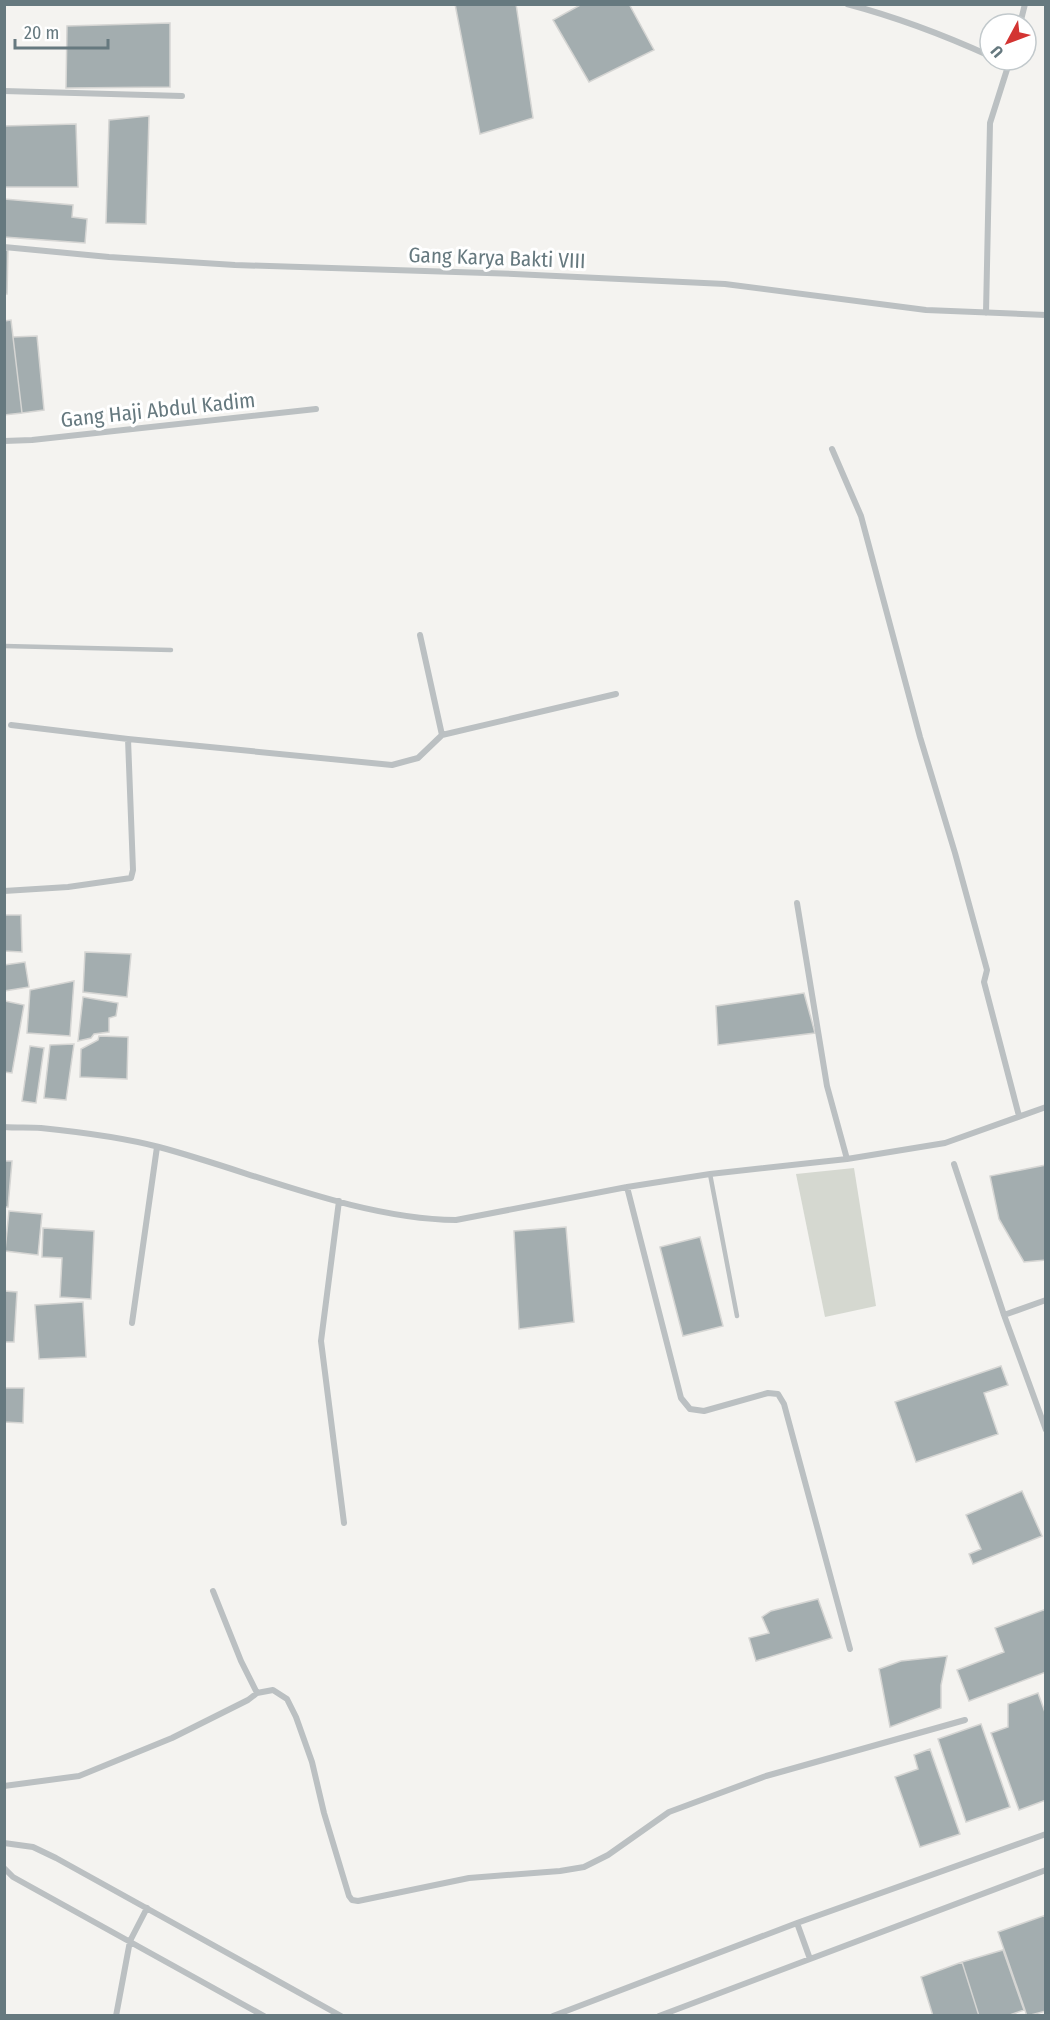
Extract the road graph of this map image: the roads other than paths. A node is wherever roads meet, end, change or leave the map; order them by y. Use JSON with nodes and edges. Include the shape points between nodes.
{"nodes":[{"id":1,"x":847,"y":4,"type":"edge"},
{"id":2,"x":978,"y":50,"type":"edge"},
{"id":3,"x":1006,"y":72,"type":"edge"},
{"id":4,"x":4,"y":91,"type":"edge"},
{"id":5,"x":182,"y":96,"type":"dead end"},
{"id":6,"x":4,"y":247,"type":"edge"},
{"id":7,"x":986,"y":313,"type":"junction"},
{"id":8,"x":1046,"y":315,"type":"edge"},
{"id":9,"x":316,"y":409,"type":"dead end"},
{"id":10,"x":4,"y":441,"type":"edge"},
{"id":11,"x":832,"y":450,"type":"dead end"},
{"id":12,"x":420,"y":634,"type":"dead end"},
{"id":13,"x":4,"y":646,"type":"edge"},
{"id":14,"x":171,"y":650,"type":"dead end"},
{"id":15,"x":616,"y":694,"type":"dead end"},
{"id":16,"x":11,"y":725,"type":"dead end"},
{"id":17,"x":442,"y":735,"type":"junction"},
{"id":18,"x":128,"y":739,"type":"junction"},
{"id":19,"x":4,"y":891,"type":"edge"},
{"id":20,"x":796,"y":903,"type":"dead end"},
{"id":21,"x":1046,"y":1107,"type":"edge"},
{"id":22,"x":1019,"y":1116,"type":"junction"},
{"id":23,"x":4,"y":1127,"type":"edge"},
{"id":24,"x":157,"y":1147,"type":"junction"},
{"id":25,"x":847,"y":1159,"type":"junction"},
{"id":26,"x":954,"y":1164,"type":"dead end"},
{"id":27,"x":710,"y":1174,"type":"junction"},
{"id":28,"x":627,"y":1187,"type":"junction"},
{"id":29,"x":339,"y":1201,"type":"junction"},
{"id":30,"x":1046,"y":1300,"type":"edge"},
{"id":31,"x":1004,"y":1315,"type":"junction"},
{"id":32,"x":737,"y":1316,"type":"dead end"},
{"id":33,"x":132,"y":1323,"type":"dead end"},
{"id":34,"x":1046,"y":1430,"type":"edge"},
{"id":35,"x":344,"y":1523,"type":"dead end"},
{"id":36,"x":213,"y":1592,"type":"dead end"},
{"id":37,"x":850,"y":1649,"type":"dead end"},
{"id":38,"x":257,"y":1693,"type":"junction"},
{"id":39,"x":965,"y":1720,"type":"dead end"},
{"id":40,"x":4,"y":1786,"type":"edge"},
{"id":41,"x":1046,"y":1834,"type":"edge"},
{"id":42,"x":4,"y":1843,"type":"edge"},
{"id":43,"x":4,"y":1868,"type":"edge"},
{"id":44,"x":1046,"y":1870,"type":"edge"},
{"id":45,"x":147,"y":1908,"type":"junction"},
{"id":46,"x":797,"y":1923,"type":"junction"},
{"id":47,"x":130,"y":1941,"type":"junction"},
{"id":48,"x":810,"y":1959,"type":"junction"},
{"id":49,"x":116,"y":2016,"type":"edge"},
{"id":50,"x":264,"y":2016,"type":"edge"},
{"id":51,"x":341,"y":2016,"type":"edge"},
{"id":52,"x":553,"y":2016,"type":"edge"},
{"id":53,"x":659,"y":2016,"type":"edge"}],
"edges":[{"from":1,"to":2,"type":"street","via":[[921,27]]},
{"from":3,"to":7,"type":"street","via":[[990,123]]},
{"from":4,"to":5,"type":"street"},
{"from":6,"to":7,"type":"street","name":"Gang Karya Bakti VIII","via":[[236,264],[725,284],[926,310]]},
{"from":7,"to":8,"type":"street","name":"Gang Karya Bakti VIII"},
{"from":9,"to":10,"type":"street","name":"Gang Haji Abdul Kadim"},
{"from":11,"to":22,"type":"street","via":[[861,516],[987,970],[984,982]]},
{"from":12,"to":17,"type":"street"},
{"from":13,"to":14,"type":"lane"},
{"from":15,"to":17,"type":"street"},
{"from":16,"to":18,"type":"street"},
{"from":17,"to":18,"type":"street","via":[[418,758],[392,765]]},
{"from":18,"to":19,"type":"street","via":[[131,878],[68,888]]},
{"from":20,"to":25,"type":"street","via":[[827,1086]]},
{"from":21,"to":22,"type":"street"},
{"from":22,"to":25,"type":"street","via":[[945,1143]]},
{"from":23,"to":24,"type":"street","via":[[90,1134]]},
{"from":24,"to":29,"type":"street"},
{"from":24,"to":33,"type":"street"},
{"from":25,"to":27,"type":"street"},
{"from":26,"to":31,"type":"street"},
{"from":27,"to":28,"type":"street"},
{"from":27,"to":32,"type":"lane"},
{"from":28,"to":29,"type":"street","via":[[456,1220],[428,1220]]},
{"from":28,"to":37,"type":"street","via":[[681,1398],[690,1409],[704,1411],[768,1393],[778,1394],[784,1404]]},
{"from":29,"to":35,"type":"street","via":[[321,1341]]},
{"from":30,"to":31,"type":"street"},
{"from":31,"to":34,"type":"street"},
{"from":36,"to":38,"type":"street"},
{"from":38,"to":39,"type":"street","via":[[273,1690],[287,1699],[296,1717],[352,1900],[469,1878],[584,1867],[669,1812],[766,1776]]},
{"from":38,"to":40,"type":"street","via":[[172,1738],[80,1776]]},
{"from":41,"to":46,"type":"street"},
{"from":42,"to":45,"type":"street","via":[[33,1847]]},
{"from":43,"to":47,"type":"street","via":[[13,1877]]},
{"from":44,"to":48,"type":"street"},
{"from":45,"to":47,"type":"street"},
{"from":45,"to":51,"type":"street"},
{"from":46,"to":48,"type":"street"},
{"from":46,"to":52,"type":"street"},
{"from":47,"to":49,"type":"street"},
{"from":47,"to":50,"type":"street"},
{"from":48,"to":53,"type":"street"}]}
